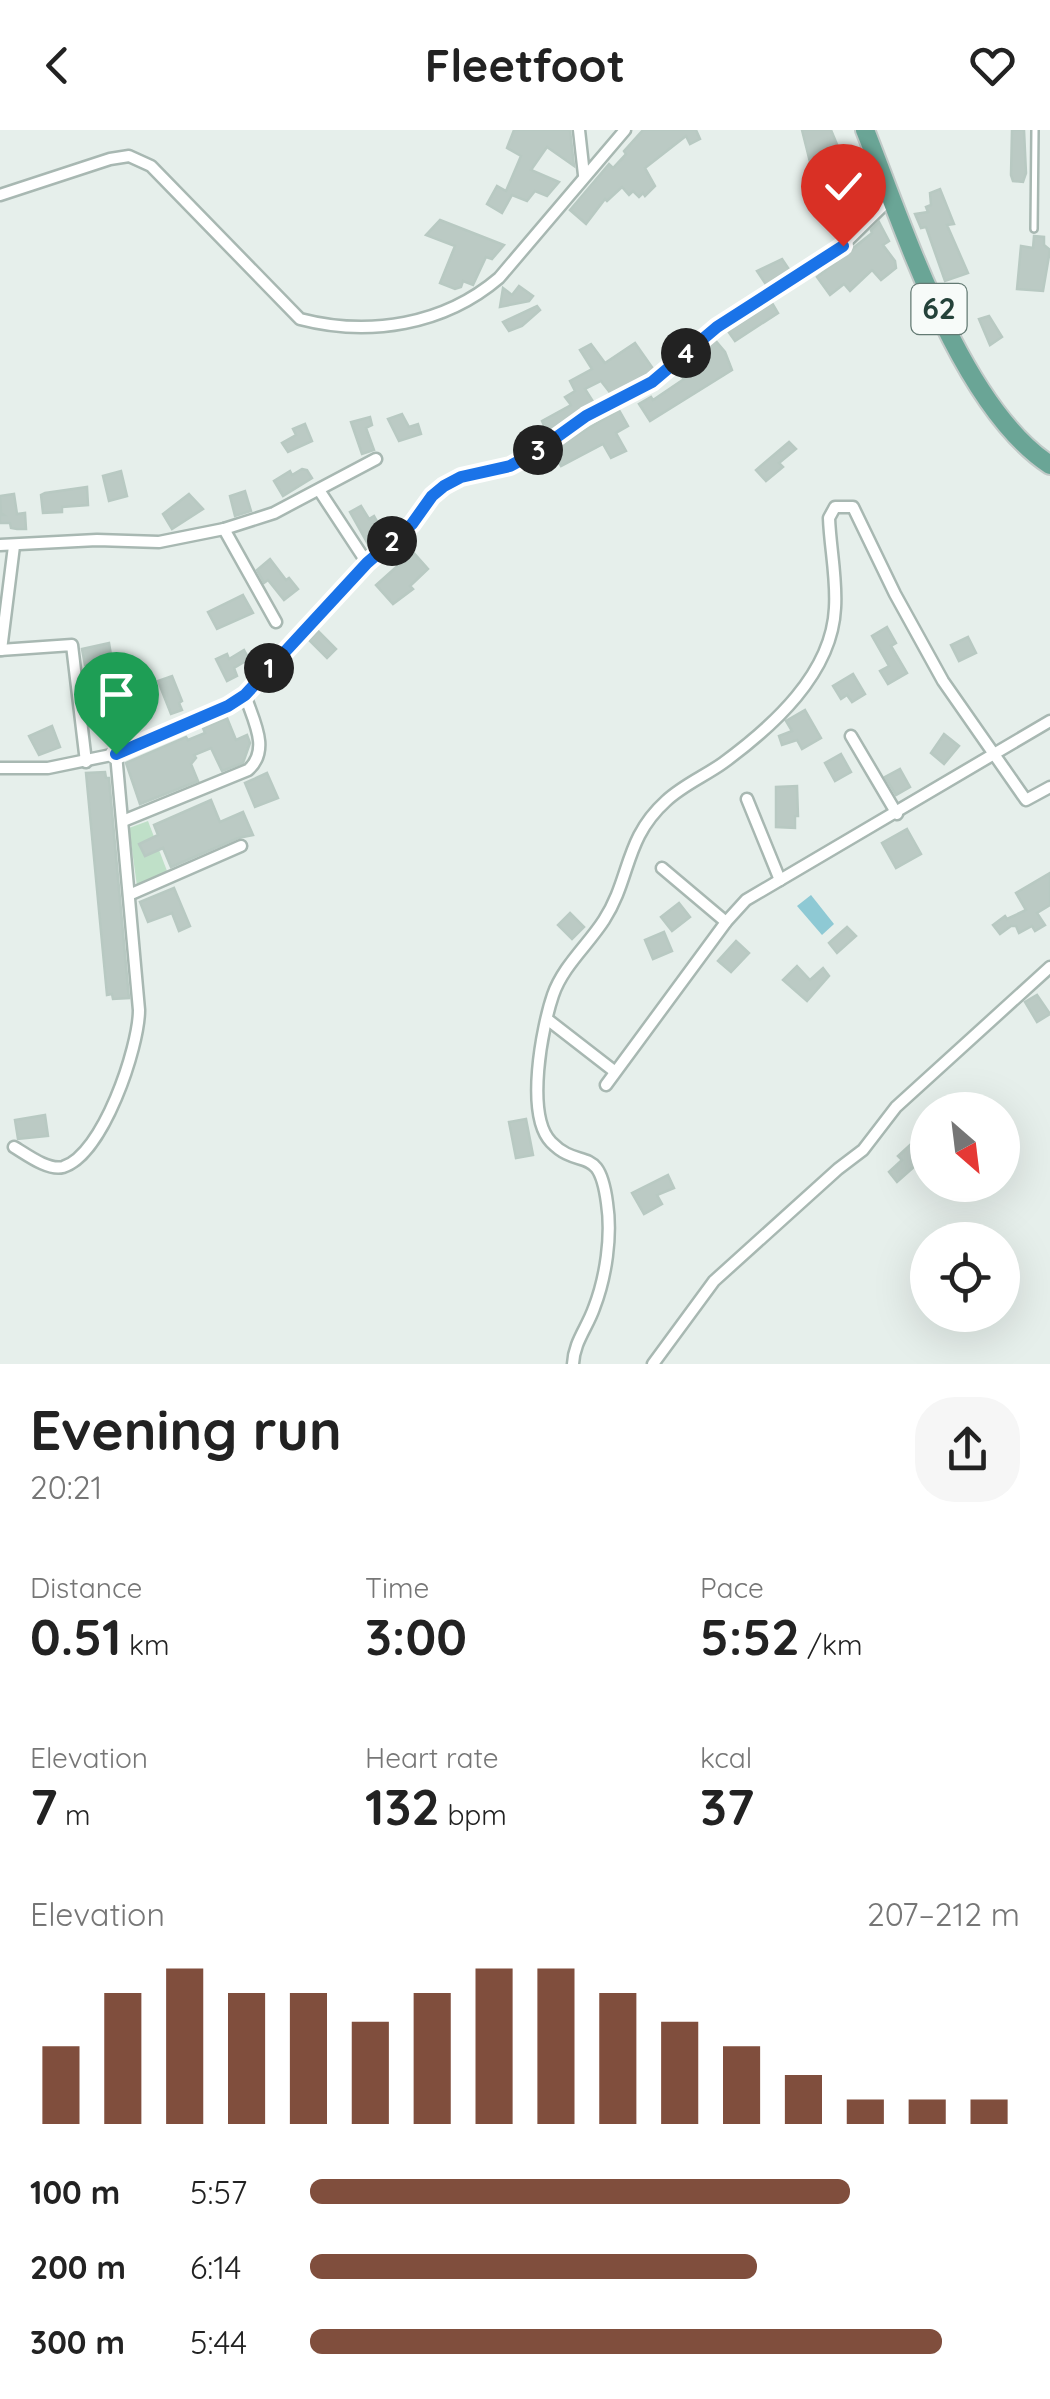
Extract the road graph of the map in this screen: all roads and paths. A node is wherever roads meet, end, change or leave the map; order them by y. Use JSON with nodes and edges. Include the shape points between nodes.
{"nodes":[{"id":1,"x":580,"y":130,"type":"edge"},
{"id":2,"x":625,"y":130,"type":"edge"},
{"id":3,"x":865,"y":130,"type":"edge"},
{"id":4,"x":1035,"y":130,"type":"edge"},
{"id":5,"x":584,"y":175,"type":"junction"},
{"id":6,"x":0,"y":196,"type":"edge"},
{"id":7,"x":892,"y":197,"type":"junction"},
{"id":8,"x":1034,"y":229,"type":"dead end"},
{"id":9,"x":376,"y":459,"type":"dead end"},
{"id":10,"x":1050,"y":464,"type":"edge"},
{"id":11,"x":319,"y":490,"type":"junction"},
{"id":12,"x":224,"y":529,"type":"junction"},
{"id":13,"x":0,"y":546,"type":"edge"},
{"id":14,"x":14,"y":546,"type":"junction"},
{"id":15,"x":367,"y":563,"type":"junction"},
{"id":16,"x":276,"y":622,"type":"dead end"},
{"id":17,"x":1,"y":650,"type":"edge"},
{"id":18,"x":245,"y":695,"type":"junction"},
{"id":19,"x":1050,"y":721,"type":"edge"},
{"id":20,"x":851,"y":736,"type":"dead end"},
{"id":21,"x":995,"y":753,"type":"junction"},
{"id":22,"x":116,"y":754,"type":"junction"},
{"id":23,"x":86,"y":762,"type":"junction"},
{"id":24,"x":0,"y":768,"type":"edge"},
{"id":25,"x":1050,"y":787,"type":"edge"},
{"id":26,"x":747,"y":799,"type":"dead end"},
{"id":27,"x":897,"y":814,"type":"junction"},
{"id":28,"x":124,"y":822,"type":"junction"},
{"id":29,"x":241,"y":846,"type":"dead end"},
{"id":30,"x":662,"y":868,"type":"dead end"},
{"id":31,"x":780,"y":880,"type":"junction"},
{"id":32,"x":129,"y":895,"type":"junction"},
{"id":33,"x":726,"y":922,"type":"junction"},
{"id":34,"x":1050,"y":968,"type":"edge"},
{"id":35,"x":546,"y":1019,"type":"junction"},
{"id":36,"x":614,"y":1070,"type":"junction"},
{"id":37,"x":606,"y":1084,"type":"dead end"},
{"id":38,"x":14,"y":1146,"type":"dead end"},
{"id":39,"x":573,"y":1364,"type":"edge"},
{"id":40,"x":653,"y":1364,"type":"edge"}],
"edges":[{"from":1,"to":5,"type":"street"},
{"from":2,"to":5,"type":"street"},
{"from":3,"to":7,"type":"main road","number":"62"},
{"from":4,"to":8,"type":"lane"},
{"from":5,"to":6,"type":"street","via":[[475,299],[440,316],[362,328],[300,319],[151,166],[128,156]]},
{"from":7,"to":10,"type":"main road","number":"62","via":[[966,368],[1014,434]]},
{"from":7,"to":15,"type":"street","via":[[832,256],[717,327],[652,382],[516,464],[444,486]]},
{"from":9,"to":11,"type":"street"},
{"from":11,"to":12,"type":"street"},
{"from":11,"to":15,"type":"street"},
{"from":12,"to":14,"type":"street","via":[[159,542]]},
{"from":12,"to":16,"type":"street"},
{"from":13,"to":14,"type":"street"},
{"from":14,"to":17,"type":"street"},
{"from":15,"to":18,"type":"street"},
{"from":17,"to":23,"type":"street","via":[[72,644]]},
{"from":18,"to":22,"type":"street"},
{"from":18,"to":28,"type":"street","via":[[260,748],[254,764]]},
{"from":19,"to":21,"type":"street"},
{"from":20,"to":27,"type":"street"},
{"from":21,"to":25,"type":"street","via":[[1026,800]]},
{"from":21,"to":27,"type":"street"},
{"from":21,"to":35,"type":"street","via":[[944,681],[853,507],[835,507],[828,518],[835,616],[813,675],[751,741],[652,815],[635,839],[604,920],[563,973]]},
{"from":22,"to":23,"type":"street"},
{"from":22,"to":28,"type":"street"},
{"from":23,"to":24,"type":"street"},
{"from":26,"to":31,"type":"street"},
{"from":27,"to":31,"type":"street"},
{"from":28,"to":32,"type":"street"},
{"from":29,"to":32,"type":"street"},
{"from":30,"to":33,"type":"street"},
{"from":31,"to":33,"type":"street","via":[[746,900]]},
{"from":32,"to":38,"type":"street","via":[[139,1019],[124,1083],[68,1165],[57,1168]]},
{"from":33,"to":36,"type":"street"},
{"from":34,"to":40,"type":"street","via":[[896,1107],[863,1150],[714,1281]]},
{"from":35,"to":36,"type":"street"},
{"from":35,"to":39,"type":"street","via":[[536,1085],[544,1130],[556,1146],[595,1164],[608,1208],[604,1270]]},
{"from":36,"to":37,"type":"street"}]}
